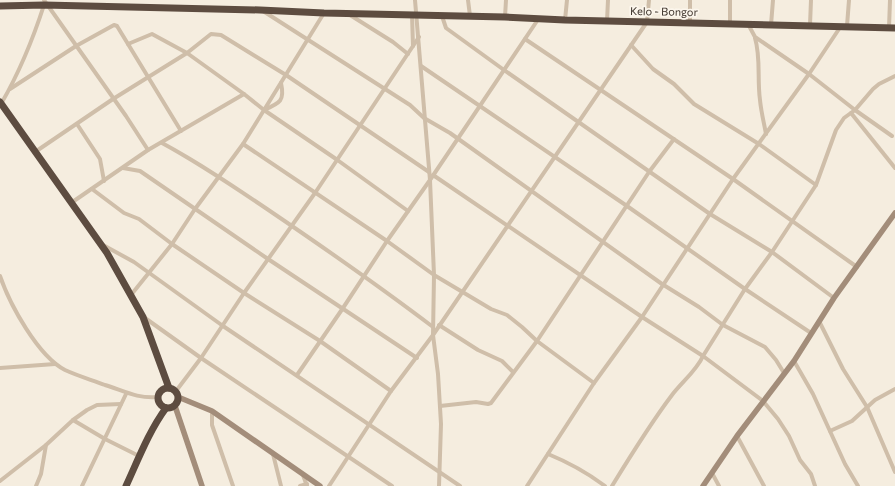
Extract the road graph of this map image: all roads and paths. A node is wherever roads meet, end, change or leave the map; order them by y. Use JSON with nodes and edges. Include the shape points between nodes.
{"nodes":[{"id":1,"x":415,"y":0,"type":"edge"},
{"id":2,"x":468,"y":0,"type":"edge"},
{"id":3,"x":506,"y":0,"type":"edge"},
{"id":4,"x":567,"y":0,"type":"edge"},
{"id":5,"x":608,"y":0,"type":"edge"},
{"id":6,"x":649,"y":0,"type":"edge"},
{"id":7,"x":690,"y":0,"type":"edge"},
{"id":8,"x":730,"y":0,"type":"edge"},
{"id":9,"x":772,"y":0,"type":"edge"},
{"id":10,"x":811,"y":0,"type":"edge"},
{"id":11,"x":849,"y":0,"type":"edge"},
{"id":12,"x":890,"y":0,"type":"edge"},
{"id":13,"x":45,"y":3,"type":"edge"},
{"id":14,"x":122,"y":3,"type":"edge"},
{"id":15,"x":0,"y":6,"type":"edge"},
{"id":16,"x":260,"y":10,"type":"junction"},
{"id":17,"x":324,"y":13,"type":"junction"},
{"id":18,"x":348,"y":14,"type":"junction"},
{"id":19,"x":415,"y":16,"type":"junction"},
{"id":20,"x":442,"y":16,"type":"junction"},
{"id":21,"x":470,"y":16,"type":"junction"},
{"id":22,"x":505,"y":17,"type":"junction"},
{"id":23,"x":538,"y":18,"type":"junction"},
{"id":24,"x":565,"y":20,"type":"junction"},
{"id":25,"x":607,"y":21,"type":"junction"},
{"id":26,"x":647,"y":22,"type":"junction"},
{"id":27,"x":690,"y":23,"type":"junction"},
{"id":28,"x":730,"y":23,"type":"junction"},
{"id":29,"x":747,"y":24,"type":"junction"},
{"id":30,"x":771,"y":25,"type":"junction"},
{"id":31,"x":810,"y":25,"type":"junction"},
{"id":32,"x":844,"y":26,"type":"junction"},
{"id":33,"x":892,"y":28,"type":"edge"},
{"id":34,"x":419,"y":37,"type":"junction"},
{"id":35,"x":755,"y":37,"type":"junction"},
{"id":36,"x":525,"y":39,"type":"junction"},
{"id":37,"x":307,"y":40,"type":"junction"},
{"id":38,"x":128,"y":44,"type":"junction"},
{"id":39,"x":631,"y":45,"type":"junction"},
{"id":40,"x":76,"y":46,"type":"junction"},
{"id":41,"x":413,"y":46,"type":"junction"},
{"id":42,"x":187,"y":53,"type":"junction"},
{"id":43,"x":408,"y":54,"type":"junction"},
{"id":44,"x":420,"y":66,"type":"junction"},
{"id":45,"x":504,"y":70,"type":"junction"},
{"id":46,"x":809,"y":74,"type":"junction"},
{"id":47,"x":286,"y":75,"type":"junction"},
{"id":48,"x":895,"y":76,"type":"edge"},
{"id":49,"x":148,"y":77,"type":"junction"},
{"id":50,"x":281,"y":83,"type":"junction"},
{"id":51,"x":10,"y":89,"type":"junction"},
{"id":52,"x":384,"y":89,"type":"junction"},
{"id":53,"x":601,"y":89,"type":"junction"},
{"id":54,"x":244,"y":94,"type":"junction"},
{"id":55,"x":114,"y":99,"type":"junction"},
{"id":56,"x":1,"y":103,"type":"edge"},
{"id":57,"x":480,"y":106,"type":"junction"},
{"id":58,"x":264,"y":110,"type":"junction"},
{"id":59,"x":853,"y":112,"type":"junction"},
{"id":60,"x":424,"y":118,"type":"junction"},
{"id":61,"x":578,"y":121,"type":"junction"},
{"id":62,"x":77,"y":124,"type":"junction"},
{"id":63,"x":359,"y":126,"type":"junction"},
{"id":64,"x":181,"y":131,"type":"junction"},
{"id":65,"x":766,"y":134,"type":"junction"},
{"id":66,"x":892,"y":136,"type":"dead end"},
{"id":67,"x":674,"y":138,"type":"junction"},
{"id":68,"x":458,"y":139,"type":"junction"},
{"id":69,"x":162,"y":143,"type":"junction"},
{"id":70,"x":243,"y":144,"type":"junction"},
{"id":71,"x":759,"y":144,"type":"junction"},
{"id":72,"x":148,"y":150,"type":"junction"},
{"id":73,"x":35,"y":152,"type":"junction"},
{"id":74,"x":554,"y":156,"type":"junction"},
{"id":75,"x":336,"y":160,"type":"junction"},
{"id":76,"x":123,"y":168,"type":"junction"},
{"id":77,"x":895,"y":168,"type":"edge"},
{"id":78,"x":429,"y":172,"type":"junction"},
{"id":79,"x":649,"y":172,"type":"junction"},
{"id":80,"x":433,"y":175,"type":"junction"},
{"id":81,"x":219,"y":176,"type":"junction"},
{"id":82,"x":733,"y":179,"type":"junction"},
{"id":83,"x":430,"y":180,"type":"junction"},
{"id":84,"x":104,"y":181,"type":"junction"},
{"id":85,"x":816,"y":185,"type":"junction"},
{"id":86,"x":92,"y":189,"type":"junction"},
{"id":87,"x":531,"y":191,"type":"junction"},
{"id":88,"x":314,"y":193,"type":"junction"},
{"id":89,"x":71,"y":202,"type":"junction"},
{"id":90,"x":627,"y":206,"type":"junction"},
{"id":91,"x":195,"y":209,"type":"junction"},
{"id":92,"x":408,"y":211,"type":"junction"},
{"id":93,"x":895,"y":213,"type":"edge"},
{"id":94,"x":710,"y":214,"type":"junction"},
{"id":95,"x":793,"y":221,"type":"junction"},
{"id":96,"x":292,"y":225,"type":"junction"},
{"id":97,"x":507,"y":225,"type":"junction"},
{"id":98,"x":387,"y":241,"type":"junction"},
{"id":99,"x":603,"y":242,"type":"junction"},
{"id":100,"x":101,"y":244,"type":"junction"},
{"id":101,"x":172,"y":244,"type":"junction"},
{"id":102,"x":687,"y":249,"type":"junction"},
{"id":103,"x":772,"y":252,"type":"junction"},
{"id":104,"x":268,"y":259,"type":"junction"},
{"id":105,"x":857,"y":267,"type":"junction"},
{"id":106,"x":150,"y":273,"type":"junction"},
{"id":107,"x":364,"y":275,"type":"junction"},
{"id":108,"x":434,"y":275,"type":"junction"},
{"id":109,"x":580,"y":275,"type":"junction"},
{"id":110,"x":0,"y":276,"type":"edge"},
{"id":111,"x":662,"y":284,"type":"junction"},
{"id":112,"x":745,"y":289,"type":"junction"},
{"id":113,"x":462,"y":292,"type":"junction"},
{"id":114,"x":244,"y":293,"type":"junction"},
{"id":115,"x":131,"y":295,"type":"junction"},
{"id":116,"x":834,"y":298,"type":"junction"},
{"id":117,"x":343,"y":308,"type":"junction"},
{"id":118,"x":143,"y":317,"type":"junction"},
{"id":119,"x":642,"y":317,"type":"junction"},
{"id":120,"x":819,"y":321,"type":"junction"},
{"id":121,"x":439,"y":325,"type":"junction"},
{"id":122,"x":723,"y":325,"type":"junction"},
{"id":123,"x":223,"y":326,"type":"junction"},
{"id":124,"x":433,"y":327,"type":"junction"},
{"id":125,"x":811,"y":333,"type":"junction"},
{"id":126,"x":433,"y":335,"type":"junction"},
{"id":127,"x":320,"y":341,"type":"junction"},
{"id":128,"x":537,"y":341,"type":"junction"},
{"id":129,"x":703,"y":356,"type":"junction"},
{"id":130,"x":201,"y":358,"type":"junction"},
{"id":131,"x":417,"y":358,"type":"junction"},
{"id":132,"x":794,"y":361,"type":"junction"},
{"id":133,"x":56,"y":364,"type":"junction"},
{"id":134,"x":0,"y":368,"type":"edge"},
{"id":135,"x":513,"y":372,"type":"junction"},
{"id":136,"x":784,"y":373,"type":"junction"},
{"id":137,"x":297,"y":375,"type":"junction"},
{"id":138,"x":594,"y":383,"type":"junction"},
{"id":139,"x":895,"y":388,"type":"edge"},
{"id":140,"x":172,"y":391,"type":"junction"},
{"id":141,"x":391,"y":391,"type":"junction"},
{"id":142,"x":126,"y":394,"type":"junction"},
{"id":143,"x":763,"y":401,"type":"junction"},
{"id":144,"x":161,"y":403,"type":"junction"},
{"id":145,"x":121,"y":404,"type":"junction"},
{"id":146,"x":174,"y":406,"type":"junction"},
{"id":147,"x":440,"y":406,"type":"junction"},
{"id":148,"x":867,"y":407,"type":"junction"},
{"id":149,"x":212,"y":411,"type":"junction"},
{"id":150,"x":72,"y":420,"type":"junction"},
{"id":151,"x":370,"y":425,"type":"junction"},
{"id":152,"x":830,"y":431,"type":"junction"},
{"id":153,"x":737,"y":436,"type":"junction"},
{"id":154,"x":105,"y":439,"type":"junction"},
{"id":155,"x":46,"y":445,"type":"junction"},
{"id":156,"x":273,"y":454,"type":"junction"},
{"id":157,"x":548,"y":454,"type":"junction"},
{"id":158,"x":139,"y":456,"type":"junction"},
{"id":159,"x":349,"y":456,"type":"junction"},
{"id":160,"x":895,"y":472,"type":"edge"},
{"id":161,"x":440,"y":473,"type":"junction"},
{"id":162,"x":712,"y":473,"type":"junction"},
{"id":163,"x":303,"y":475,"type":"junction"},
{"id":164,"x":0,"y":481,"type":"edge"},
{"id":165,"x":307,"y":485,"type":"edge"},
{"id":166,"x":36,"y":486,"type":"edge"},
{"id":167,"x":82,"y":486,"type":"edge"},
{"id":168,"x":126,"y":486,"type":"edge"},
{"id":169,"x":202,"y":486,"type":"edge"},
{"id":170,"x":233,"y":486,"type":"edge"},
{"id":171,"x":281,"y":486,"type":"edge"},
{"id":172,"x":300,"y":486,"type":"edge"},
{"id":173,"x":320,"y":486,"type":"edge"},
{"id":174,"x":329,"y":486,"type":"edge"},
{"id":175,"x":392,"y":486,"type":"edge"},
{"id":176,"x":439,"y":486,"type":"edge"},
{"id":177,"x":460,"y":486,"type":"edge"},
{"id":178,"x":527,"y":486,"type":"edge"},
{"id":179,"x":605,"y":486,"type":"edge"},
{"id":180,"x":612,"y":486,"type":"edge"},
{"id":181,"x":703,"y":486,"type":"edge"},
{"id":182,"x":719,"y":486,"type":"edge"},
{"id":183,"x":764,"y":486,"type":"edge"},
{"id":184,"x":815,"y":486,"type":"edge"},
{"id":185,"x":858,"y":486,"type":"edge"}],
"edges":[{"from":1,"to":19,"type":"street"},
{"from":2,"to":21,"type":"street"},
{"from":3,"to":22,"type":"street"},
{"from":4,"to":24,"type":"street"},
{"from":5,"to":25,"type":"street"},
{"from":6,"to":26,"type":"street"},
{"from":7,"to":27,"type":"street"},
{"from":8,"to":28,"type":"street"},
{"from":9,"to":30,"type":"street"},
{"from":10,"to":31,"type":"street"},
{"from":11,"to":32,"type":"street"},
{"from":12,"to":33,"type":"street"},
{"from":13,"to":14,"type":"highway","name":"Kelo - Bongor"},
{"from":13,"to":15,"type":"highway","name":"Kelo - Bongor"},
{"from":13,"to":40,"type":"street"},
{"from":13,"to":51,"type":"street"},
{"from":14,"to":16,"type":"highway","name":"Kelo - Bongor"},
{"from":16,"to":17,"type":"highway","name":"Kelo - Bongor"},
{"from":16,"to":37,"type":"street"},
{"from":17,"to":18,"type":"highway","name":"Kelo - Bongor"},
{"from":17,"to":37,"type":"street"},
{"from":18,"to":19,"type":"highway","name":"Kelo - Bongor"},
{"from":18,"to":43,"type":"street"},
{"from":19,"to":20,"type":"highway","name":"Kelo - Bongor"},
{"from":19,"to":34,"type":"street"},
{"from":19,"to":41,"type":"street"},
{"from":20,"to":21,"type":"highway","name":"Kelo - Bongor"},
{"from":20,"to":45,"type":"street","via":[[446,28]]},
{"from":21,"to":22,"type":"highway","name":"Kelo - Bongor"},
{"from":22,"to":23,"type":"highway","name":"Kelo - Bongor"},
{"from":23,"to":24,"type":"highway","name":"Kelo - Bongor"},
{"from":23,"to":36,"type":"street"},
{"from":24,"to":25,"type":"highway","name":"Kelo - Bongor"},
{"from":25,"to":26,"type":"highway","name":"Kelo - Bongor"},
{"from":26,"to":27,"type":"highway","name":"Kelo - Bongor"},
{"from":26,"to":39,"type":"street"},
{"from":27,"to":28,"type":"highway","name":"Kelo - Bongor"},
{"from":28,"to":29,"type":"highway","name":"Kelo - Bongor"},
{"from":29,"to":30,"type":"highway","name":"Kelo - Bongor"},
{"from":29,"to":35,"type":"street"},
{"from":30,"to":31,"type":"highway","name":"Kelo - Bongor"},
{"from":31,"to":32,"type":"highway","name":"Kelo - Bongor"},
{"from":32,"to":33,"type":"highway","name":"Kelo - Bongor"},
{"from":32,"to":46,"type":"street"},
{"from":34,"to":41,"type":"street"},
{"from":34,"to":44,"type":"street"},
{"from":35,"to":46,"type":"street"},
{"from":35,"to":65,"type":"street","via":[[759,57],[760,101]]},
{"from":36,"to":45,"type":"street"},
{"from":36,"to":53,"type":"street"},
{"from":37,"to":47,"type":"street"},
{"from":37,"to":52,"type":"street"},
{"from":38,"to":40,"type":"street","via":[[114,25]]},
{"from":38,"to":42,"type":"street","via":[[152,34]]},
{"from":38,"to":49,"type":"street"},
{"from":39,"to":53,"type":"street"},
{"from":39,"to":71,"type":"street","via":[[653,69],[674,84],[694,104]]},
{"from":40,"to":51,"type":"street"},
{"from":40,"to":55,"type":"street"},
{"from":41,"to":43,"type":"street"},
{"from":42,"to":47,"type":"street","via":[[207,36],[221,34]]},
{"from":42,"to":49,"type":"street"},
{"from":42,"to":54,"type":"street"},
{"from":43,"to":52,"type":"street"},
{"from":44,"to":57,"type":"street"},
{"from":44,"to":60,"type":"street"},
{"from":45,"to":57,"type":"street"},
{"from":45,"to":61,"type":"street"},
{"from":46,"to":59,"type":"street"},
{"from":46,"to":65,"type":"street"},
{"from":47,"to":50,"type":"street"},
{"from":47,"to":63,"type":"street"},
{"from":48,"to":59,"type":"street","via":[[879,84]]},
{"from":49,"to":55,"type":"street"},
{"from":49,"to":64,"type":"street"},
{"from":50,"to":58,"type":"street"},
{"from":50,"to":58,"type":"street","via":[[282,99],[278,104]]},
{"from":51,"to":56,"type":"street"},
{"from":52,"to":60,"type":"street","via":[[410,105]]},
{"from":52,"to":63,"type":"street"},
{"from":53,"to":61,"type":"street"},
{"from":53,"to":67,"type":"street"},
{"from":54,"to":58,"type":"street"},
{"from":54,"to":64,"type":"street"},
{"from":55,"to":62,"type":"street"},
{"from":55,"to":72,"type":"street"},
{"from":56,"to":73,"type":"highway"},
{"from":57,"to":68,"type":"street"},
{"from":57,"to":74,"type":"street"},
{"from":58,"to":70,"type":"street"},
{"from":58,"to":75,"type":"street"},
{"from":59,"to":66,"type":"street"},
{"from":59,"to":77,"type":"street"},
{"from":59,"to":85,"type":"street","via":[[844,118],[836,130]]},
{"from":60,"to":68,"type":"street"},
{"from":60,"to":78,"type":"street"},
{"from":61,"to":74,"type":"street"},
{"from":61,"to":79,"type":"street"},
{"from":62,"to":73,"type":"street"},
{"from":62,"to":84,"type":"street","via":[[100,160]]},
{"from":63,"to":75,"type":"street"},
{"from":63,"to":78,"type":"street"},
{"from":64,"to":69,"type":"street"},
{"from":65,"to":71,"type":"street"},
{"from":67,"to":79,"type":"street"},
{"from":67,"to":82,"type":"street"},
{"from":68,"to":80,"type":"street"},
{"from":68,"to":87,"type":"street"},
{"from":69,"to":72,"type":"street"},
{"from":69,"to":81,"type":"street"},
{"from":70,"to":81,"type":"street"},
{"from":70,"to":88,"type":"street"},
{"from":71,"to":82,"type":"street"},
{"from":71,"to":85,"type":"street"},
{"from":72,"to":76,"type":"street"},
{"from":73,"to":89,"type":"highway"},
{"from":74,"to":87,"type":"street"},
{"from":74,"to":90,"type":"street"},
{"from":75,"to":88,"type":"street"},
{"from":75,"to":92,"type":"street"},
{"from":76,"to":84,"type":"street"},
{"from":76,"to":91,"type":"street","via":[[140,171]]},
{"from":78,"to":83,"type":"street"},
{"from":79,"to":90,"type":"street"},
{"from":79,"to":94,"type":"street"},
{"from":80,"to":83,"type":"street"},
{"from":80,"to":97,"type":"street"},
{"from":81,"to":91,"type":"street"},
{"from":81,"to":96,"type":"street"},
{"from":82,"to":94,"type":"street"},
{"from":82,"to":95,"type":"street"},
{"from":83,"to":92,"type":"street"},
{"from":83,"to":108,"type":"street"},
{"from":84,"to":86,"type":"street"},
{"from":85,"to":95,"type":"street"},
{"from":86,"to":89,"type":"street"},
{"from":86,"to":101,"type":"street"},
{"from":87,"to":97,"type":"street"},
{"from":87,"to":99,"type":"street"},
{"from":88,"to":96,"type":"street"},
{"from":88,"to":98,"type":"street"},
{"from":89,"to":100,"type":"highway"},
{"from":90,"to":99,"type":"street"},
{"from":90,"to":102,"type":"street"},
{"from":91,"to":101,"type":"street"},
{"from":91,"to":104,"type":"street"},
{"from":92,"to":98,"type":"street"},
{"from":93,"to":105,"type":"street"},
{"from":94,"to":102,"type":"street"},
{"from":94,"to":103,"type":"street"},
{"from":95,"to":103,"type":"street"},
{"from":95,"to":105,"type":"street"},
{"from":96,"to":104,"type":"street"},
{"from":96,"to":107,"type":"street"},
{"from":97,"to":109,"type":"street"},
{"from":97,"to":113,"type":"street"},
{"from":98,"to":107,"type":"street"},
{"from":98,"to":108,"type":"street"},
{"from":99,"to":109,"type":"street"},
{"from":99,"to":111,"type":"street"},
{"from":100,"to":106,"type":"street"},
{"from":100,"to":115,"type":"highway"},
{"from":101,"to":106,"type":"street"},
{"from":101,"to":114,"type":"street"},
{"from":102,"to":111,"type":"street"},
{"from":102,"to":112,"type":"street"},
{"from":103,"to":112,"type":"street"},
{"from":103,"to":116,"type":"street"},
{"from":104,"to":114,"type":"street"},
{"from":104,"to":117,"type":"street"},
{"from":105,"to":116,"type":"street"},
{"from":106,"to":115,"type":"street"},
{"from":106,"to":123,"type":"street"},
{"from":107,"to":117,"type":"street"},
{"from":107,"to":124,"type":"street"},
{"from":108,"to":113,"type":"street"},
{"from":108,"to":124,"type":"street"},
{"from":109,"to":119,"type":"street"},
{"from":109,"to":128,"type":"street"},
{"from":110,"to":133,"type":"street","via":[[23,323]]},
{"from":111,"to":119,"type":"street"},
{"from":111,"to":122,"type":"street"},
{"from":112,"to":122,"type":"street"},
{"from":112,"to":125,"type":"street"},
{"from":113,"to":121,"type":"street"},
{"from":113,"to":128,"type":"street","via":[[507,315]]},
{"from":114,"to":123,"type":"street"},
{"from":114,"to":127,"type":"street"},
{"from":115,"to":118,"type":"highway"},
{"from":116,"to":120,"type":"street"},
{"from":117,"to":127,"type":"street"},
{"from":117,"to":131,"type":"street"},
{"from":118,"to":130,"type":"street"},
{"from":118,"to":140,"type":"highway"},
{"from":119,"to":129,"type":"street"},
{"from":119,"to":138,"type":"street"},
{"from":120,"to":125,"type":"street"},
{"from":120,"to":148,"type":"street","via":[[843,369]]},
{"from":121,"to":126,"type":"street"},
{"from":121,"to":135,"type":"street","via":[[478,350],[502,361]]},
{"from":122,"to":129,"type":"street"},
{"from":122,"to":136,"type":"street","via":[[765,347]]},
{"from":123,"to":130,"type":"street"},
{"from":123,"to":137,"type":"street"},
{"from":124,"to":126,"type":"street"},
{"from":125,"to":132,"type":"street"},
{"from":126,"to":131,"type":"street"},
{"from":126,"to":147,"type":"street"},
{"from":127,"to":137,"type":"street"},
{"from":127,"to":141,"type":"street"},
{"from":128,"to":135,"type":"street"},
{"from":128,"to":138,"type":"street"},
{"from":129,"to":143,"type":"street"},
{"from":129,"to":180,"type":"street","via":[[700,364],[679,386],[653,421]]},
{"from":130,"to":140,"type":"street"},
{"from":130,"to":159,"type":"street"},
{"from":131,"to":141,"type":"street"},
{"from":132,"to":136,"type":"street"},
{"from":132,"to":152,"type":"street"},
{"from":133,"to":134,"type":"street"},
{"from":133,"to":142,"type":"street"},
{"from":135,"to":147,"type":"street","via":[[488,404],[476,402]]},
{"from":136,"to":143,"type":"street"},
{"from":137,"to":151,"type":"street"},
{"from":138,"to":157,"type":"street"},
{"from":139,"to":148,"type":"street"},
{"from":140,"to":144,"type":"highway","via":[[159,394]]},
{"from":140,"to":146,"type":"highway","via":[[178,400]]},
{"from":140,"to":149,"type":"street"},
{"from":141,"to":151,"type":"street"},
{"from":142,"to":144,"type":"street"},
{"from":142,"to":145,"type":"street"},
{"from":143,"to":153,"type":"street"},
{"from":143,"to":184,"type":"street","via":[[789,436]]},
{"from":144,"to":146,"type":"highway"},
{"from":144,"to":158,"type":"highway","via":[[159,418]]},
{"from":145,"to":150,"type":"street","via":[[97,405]]},
{"from":145,"to":154,"type":"street"},
{"from":146,"to":169,"type":"street"},
{"from":147,"to":161,"type":"street"},
{"from":148,"to":152,"type":"street","via":[[852,421]]},
{"from":148,"to":160,"type":"street"},
{"from":149,"to":156,"type":"street"},
{"from":149,"to":170,"type":"street","via":[[212,425]]},
{"from":150,"to":154,"type":"street"},
{"from":150,"to":155,"type":"street"},
{"from":151,"to":159,"type":"street"},
{"from":151,"to":161,"type":"street"},
{"from":152,"to":185,"type":"street"},
{"from":153,"to":162,"type":"street"},
{"from":153,"to":183,"type":"street"},
{"from":154,"to":158,"type":"street"},
{"from":154,"to":167,"type":"street"},
{"from":155,"to":164,"type":"street"},
{"from":155,"to":166,"type":"street","via":[[41,474]]},
{"from":156,"to":163,"type":"street"},
{"from":156,"to":171,"type":"street"},
{"from":157,"to":178,"type":"street"},
{"from":157,"to":179,"type":"street","via":[[574,465]]},
{"from":158,"to":168,"type":"highway"},
{"from":159,"to":174,"type":"street"},
{"from":159,"to":175,"type":"street"},
{"from":161,"to":176,"type":"street"},
{"from":161,"to":177,"type":"street"},
{"from":162,"to":181,"type":"street"},
{"from":162,"to":182,"type":"street"},
{"from":163,"to":165,"type":"street"},
{"from":163,"to":173,"type":"street"},
{"from":165,"to":172,"type":"street"}]}
